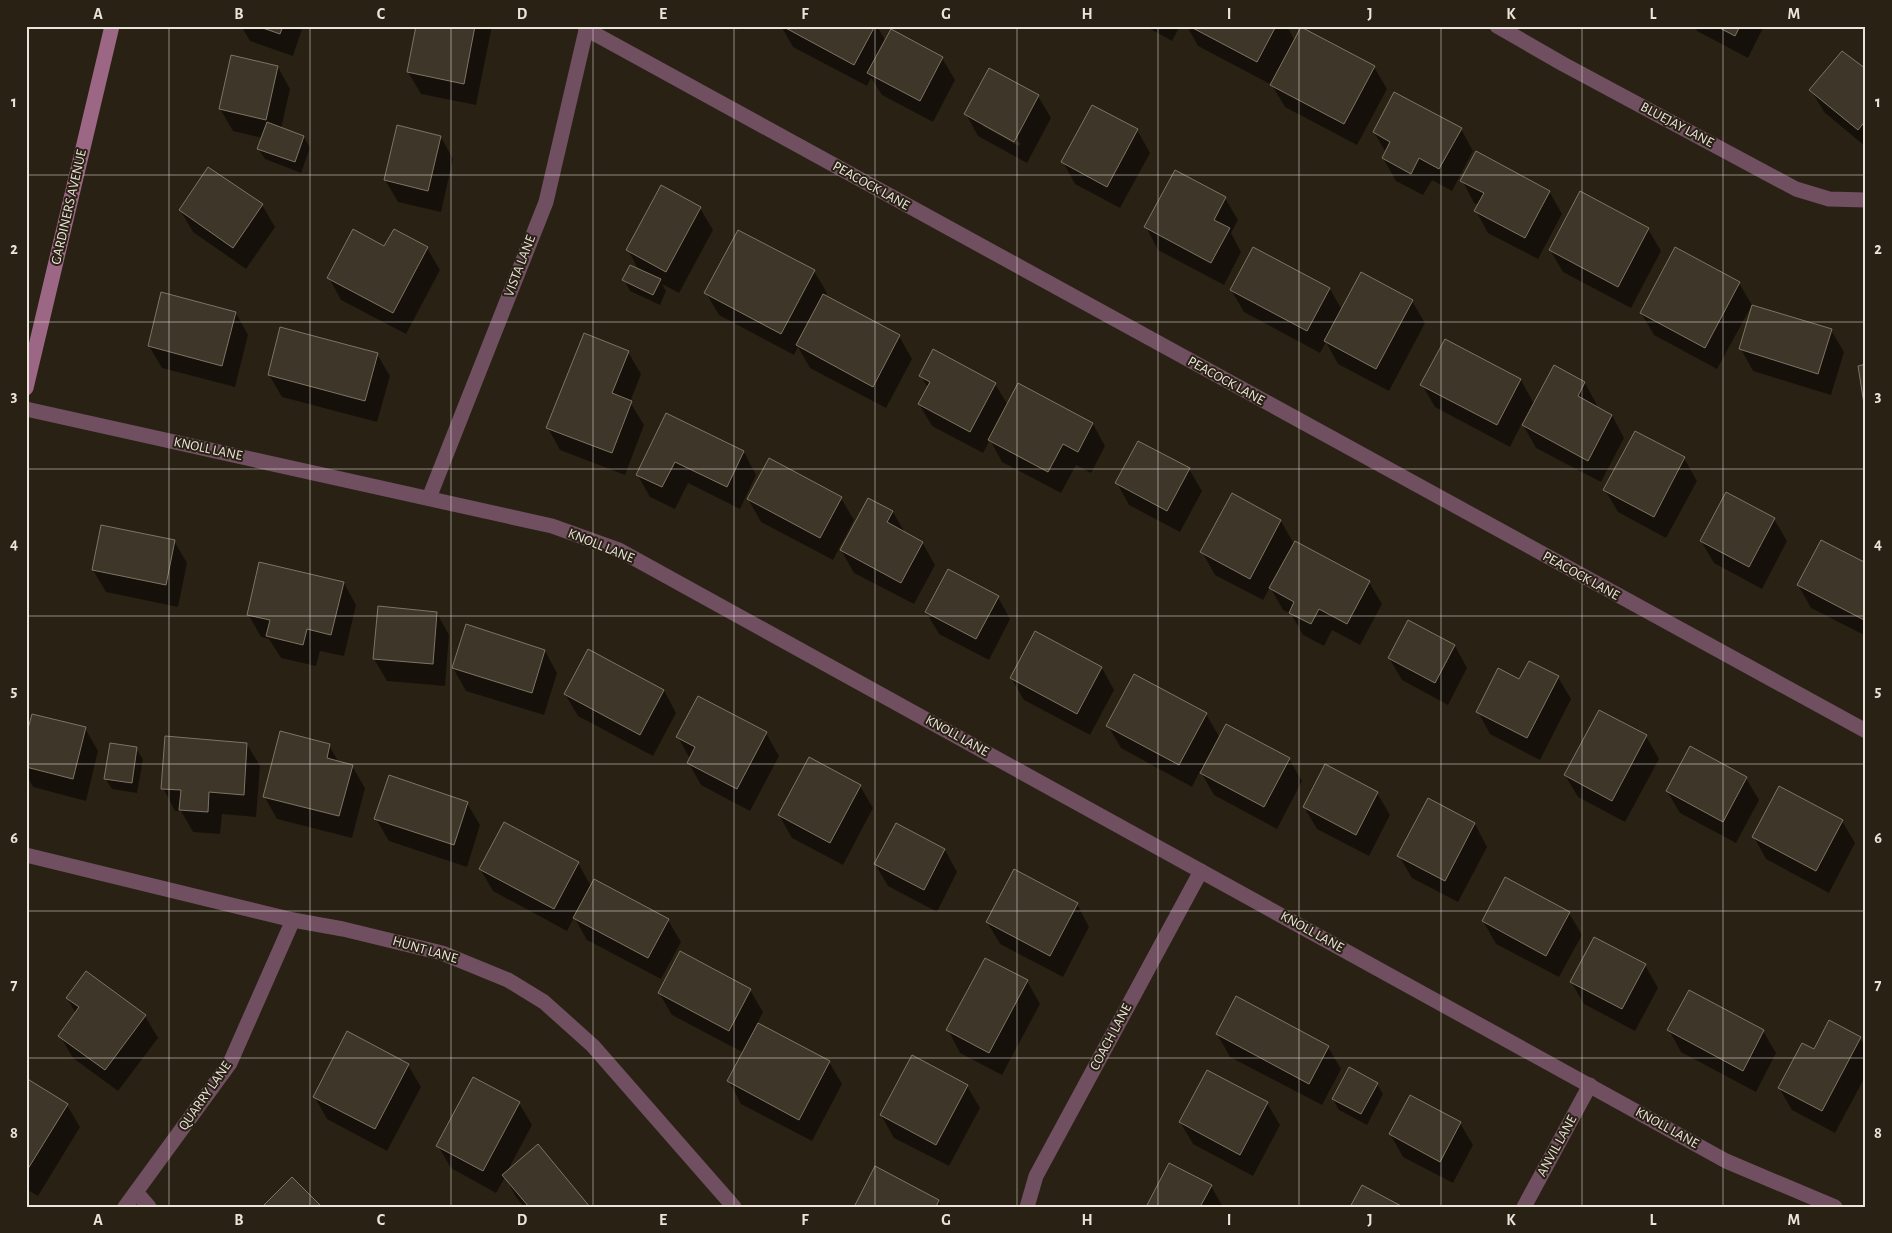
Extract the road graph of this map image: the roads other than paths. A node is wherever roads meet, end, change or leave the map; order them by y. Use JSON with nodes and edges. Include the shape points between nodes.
{"nodes":[{"id":1,"x":112,"y":26,"type":"edge"},
{"id":2,"x":1497,"y":26,"type":"edge"},
{"id":3,"x":587,"y":28,"type":"edge"},
{"id":4,"x":1866,"y":200,"type":"edge"},
{"id":5,"x":26,"y":388,"type":"edge"},
{"id":6,"x":26,"y":409,"type":"edge"},
{"id":7,"x":429,"y":498,"type":"junction"},
{"id":8,"x":1866,"y":731,"type":"edge"},
{"id":9,"x":26,"y":855,"type":"edge"},
{"id":10,"x":1201,"y":870,"type":"junction"},
{"id":11,"x":293,"y":920,"type":"junction"},
{"id":12,"x":1590,"y":1085,"type":"junction"},
{"id":13,"x":136,"y":1192,"type":"junction"},
{"id":14,"x":125,"y":1207,"type":"edge"},
{"id":15,"x":148,"y":1207,"type":"edge"},
{"id":16,"x":734,"y":1207,"type":"edge"},
{"id":17,"x":1027,"y":1207,"type":"edge"},
{"id":18,"x":1524,"y":1207,"type":"edge"},
{"id":19,"x":1835,"y":1207,"type":"edge"}],
"edges":[{"from":1,"to":5,"type":"main road","name":"GARDINERS AVENUE"},
{"from":2,"to":4,"type":"street","name":"BLUEJAY LANE","via":[[1796,190],[1829,199]]},
{"from":3,"to":7,"type":"street","name":"VISTA LANE","via":[[546,202]]},
{"from":3,"to":8,"type":"street","name":"PEACOCK LANE"},
{"from":6,"to":7,"type":"street","name":"KNOLL LANE"},
{"from":7,"to":10,"type":"street","name":"KNOLL LANE","via":[[552,526],[619,550]]},
{"from":9,"to":11,"type":"street","name":"HUNT LANE"},
{"from":10,"to":12,"type":"street","name":"KNOLL LANE"},
{"from":10,"to":17,"type":"street","name":"COACH LANE","via":[[1036,1176]]},
{"from":11,"to":13,"type":"street","name":"QUARRY LANE","via":[[230,1063]]},
{"from":11,"to":16,"type":"street","name":"HUNT LANE","via":[[442,953],[508,980],[544,1002],[593,1046]]},
{"from":12,"to":18,"type":"street","name":"ANVIL LANE"},
{"from":12,"to":19,"type":"street","name":"KNOLL LANE","via":[[1726,1161]]},
{"from":13,"to":14,"type":"street","name":"QUARRY LANE"},
{"from":13,"to":15,"type":"street"}]}
